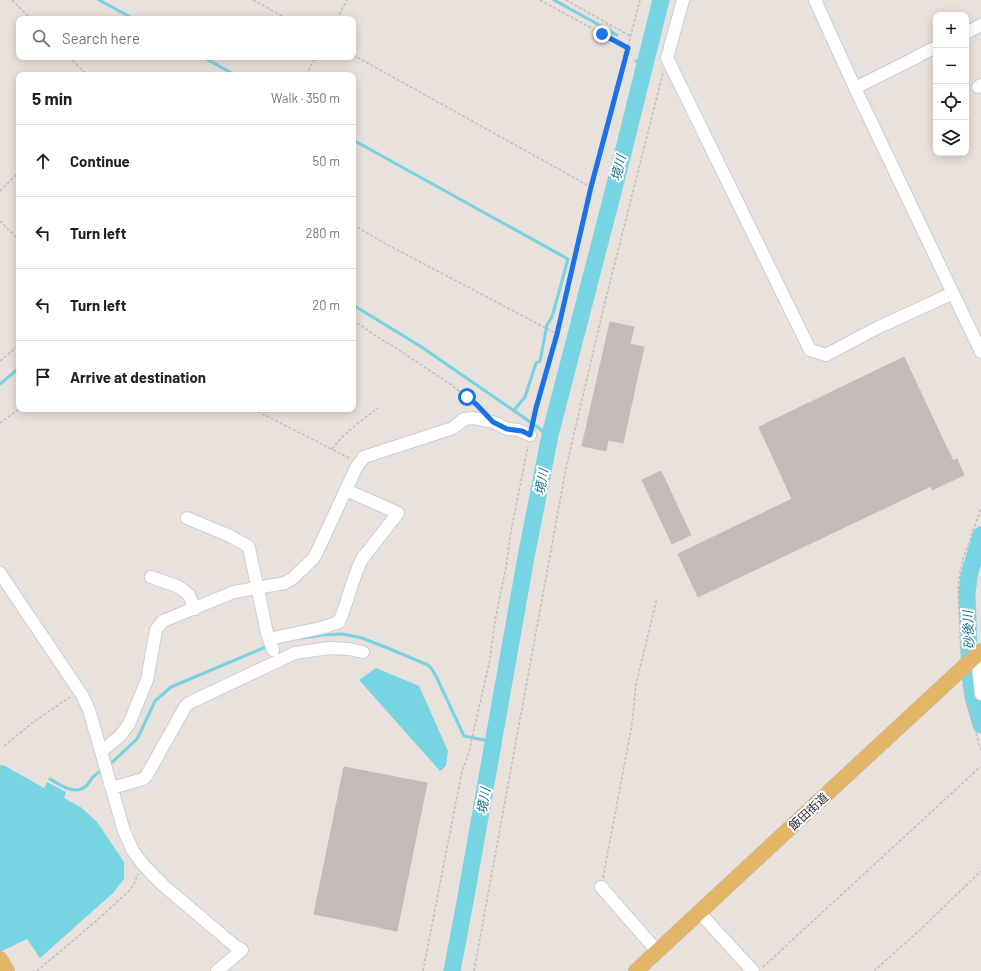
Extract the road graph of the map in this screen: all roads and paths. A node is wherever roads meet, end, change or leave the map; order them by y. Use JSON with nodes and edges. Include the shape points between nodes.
{"nodes":[{"id":1,"x":12,"y":0,"type":"edge"},
{"id":2,"x":253,"y":0,"type":"edge"},
{"id":3,"x":347,"y":0,"type":"edge"},
{"id":4,"x":540,"y":0,"type":"edge"},
{"id":5,"x":566,"y":0,"type":"edge"},
{"id":6,"x":640,"y":0,"type":"edge"},
{"id":7,"x":683,"y":0,"type":"edge"},
{"id":8,"x":815,"y":0,"type":"edge"},
{"id":9,"x":28,"y":16,"type":"edge"},
{"id":10,"x":282,"y":16,"type":"edge"},
{"id":11,"x":339,"y":16,"type":"edge"},
{"id":12,"x":981,"y":25,"type":"edge"},
{"id":13,"x":969,"y":31,"type":"edge"},
{"id":14,"x":630,"y":36,"type":"junction"},
{"id":15,"x":628,"y":48,"type":"junction"},
{"id":16,"x":934,"y":48,"type":"edge"},
{"id":17,"x":356,"y":57,"type":"edge"},
{"id":18,"x":667,"y":58,"type":"junction"},
{"id":19,"x":72,"y":60,"type":"edge"},
{"id":20,"x":314,"y":60,"type":"edge"},
{"id":21,"x":84,"y":72,"type":"edge"},
{"id":22,"x":308,"y":72,"type":"edge"},
{"id":23,"x":855,"y":88,"type":"junction"},
{"id":24,"x":16,"y":175,"type":"edge"},
{"id":25,"x":591,"y":187,"type":"junction"},
{"id":26,"x":0,"y":191,"type":"edge"},
{"id":27,"x":0,"y":221,"type":"edge"},
{"id":28,"x":356,"y":227,"type":"edge"},
{"id":29,"x":16,"y":237,"type":"edge"},
{"id":30,"x":953,"y":293,"type":"junction"},
{"id":31,"x":356,"y":322,"type":"edge"},
{"id":32,"x":557,"y":334,"type":"junction"},
{"id":33,"x":16,"y":348,"type":"edge"},
{"id":34,"x":981,"y":352,"type":"edge"},
{"id":35,"x":0,"y":361,"type":"edge"},
{"id":36,"x":378,"y":408,"type":"dead end"},
{"id":37,"x":480,"y":408,"type":"dead end"},
{"id":38,"x":16,"y":411,"type":"edge"},
{"id":39,"x":259,"y":412,"type":"edge"},
{"id":40,"x":0,"y":423,"type":"edge"},
{"id":41,"x":530,"y":435,"type":"junction"},
{"id":42,"x":332,"y":449,"type":"junction"},
{"id":43,"x":358,"y":463,"type":"junction"},
{"id":44,"x":346,"y":490,"type":"junction"},
{"id":45,"x":981,"y":508,"type":"edge"},
{"id":46,"x":187,"y":518,"type":"dead end"},
{"id":47,"x":0,"y":573,"type":"edge"},
{"id":48,"x":151,"y":577,"type":"dead end"},
{"id":49,"x":258,"y":588,"type":"junction"},
{"id":50,"x":657,"y":598,"type":"dead end"},
{"id":51,"x":195,"y":609,"type":"junction"},
{"id":52,"x":363,"y":652,"type":"dead end"},
{"id":53,"x":970,"y":661,"type":"edge"},
{"id":54,"x":79,"y":690,"type":"junction"},
{"id":55,"x":981,"y":694,"type":"edge"},
{"id":56,"x":4,"y":746,"type":"dead end"},
{"id":57,"x":102,"y":751,"type":"junction"},
{"id":58,"x":981,"y":751,"type":"edge"},
{"id":59,"x":981,"y":767,"type":"edge"},
{"id":60,"x":112,"y":788,"type":"junction"},
{"id":61,"x":142,"y":863,"type":"junction"},
{"id":62,"x":981,"y":871,"type":"edge"},
{"id":63,"x":601,"y":887,"type":"joint"},
{"id":64,"x":699,"y":912,"type":"junction"},
{"id":65,"x":657,"y":951,"type":"junction"},
{"id":66,"x":37,"y":971,"type":"edge"},
{"id":67,"x":217,"y":971,"type":"edge"},
{"id":68,"x":423,"y":971,"type":"edge"},
{"id":69,"x":474,"y":971,"type":"edge"},
{"id":70,"x":636,"y":971,"type":"edge"},
{"id":71,"x":753,"y":971,"type":"edge"},
{"id":72,"x":759,"y":971,"type":"edge"},
{"id":73,"x":874,"y":971,"type":"edge"}],
"edges":[{"from":1,"to":9,"type":"path"},
{"from":2,"to":10,"type":"path"},
{"from":3,"to":11,"type":"path"},
{"from":4,"to":15,"type":"path"},
{"from":5,"to":14,"type":"path"},
{"from":6,"to":14,"type":"path"},
{"from":7,"to":18,"type":"street"},
{"from":8,"to":23,"type":"street"},
{"from":12,"to":13,"type":"street"},
{"from":14,"to":15,"type":"path"},
{"from":15,"to":25,"type":"path"},
{"from":16,"to":23,"type":"street"},
{"from":17,"to":25,"type":"path"},
{"from":18,"to":30,"type":"street","via":[[810,350],[826,355]]},
{"from":18,"to":69,"type":"path","via":[[566,468]]},
{"from":19,"to":21,"type":"path"},
{"from":20,"to":22,"type":"path"},
{"from":23,"to":30,"type":"street"},
{"from":24,"to":26,"type":"path"},
{"from":25,"to":32,"type":"path"},
{"from":27,"to":29,"type":"path"},
{"from":28,"to":32,"type":"path"},
{"from":30,"to":34,"type":"street"},
{"from":31,"to":37,"type":"path","via":[[450,384]]},
{"from":32,"to":41,"type":"path"},
{"from":33,"to":35,"type":"path"},
{"from":36,"to":42,"type":"path"},
{"from":38,"to":40,"type":"path"},
{"from":39,"to":42,"type":"path"},
{"from":41,"to":43,"type":"street","via":[[493,422],[468,418],[453,428],[364,457]]},
{"from":41,"to":68,"type":"path","via":[[489,664],[468,756],[462,771]]},
{"from":42,"to":43,"type":"path"},
{"from":43,"to":44,"type":"street"},
{"from":44,"to":49,"type":"street","via":[[313,559],[285,583]]},
{"from":44,"to":49,"type":"street","via":[[398,513],[362,559],[339,622],[271,644]]},
{"from":45,"to":53,"type":"path","via":[[963,559],[958,588],[961,657]]},
{"from":46,"to":49,"type":"street","via":[[248,546]]},
{"from":47,"to":54,"type":"street"},
{"from":48,"to":51,"type":"street","via":[[179,587],[189,595]]},
{"from":49,"to":51,"type":"street","via":[[234,592]]},
{"from":50,"to":63,"type":"path","via":[[636,684],[632,724]]},
{"from":51,"to":57,"type":"street","via":[[163,622],[156,630],[147,680],[129,724],[120,736]]},
{"from":52,"to":60,"type":"street","via":[[329,648],[296,653],[189,703],[147,775],[143,779]]},
{"from":53,"to":55,"type":"street"},
{"from":53,"to":58,"type":"path","via":[[962,680]]},
{"from":53,"to":64,"type":"main road","name":"飯田街道"},
{"from":54,"to":56,"type":"path"},
{"from":54,"to":57,"type":"street","via":[[89,710]]},
{"from":57,"to":60,"type":"street"},
{"from":59,"to":72,"type":"path"},
{"from":60,"to":61,"type":"street","via":[[124,831]]},
{"from":61,"to":66,"type":"path","via":[[128,892]]},
{"from":61,"to":67,"type":"street","via":[[164,886],[242,950]]},
{"from":62,"to":73,"type":"path"},
{"from":63,"to":65,"type":"street"},
{"from":64,"to":65,"type":"main road","name":"飯田街道"},
{"from":64,"to":71,"type":"street"},
{"from":65,"to":70,"type":"main road","name":"飯田街道"}]}
